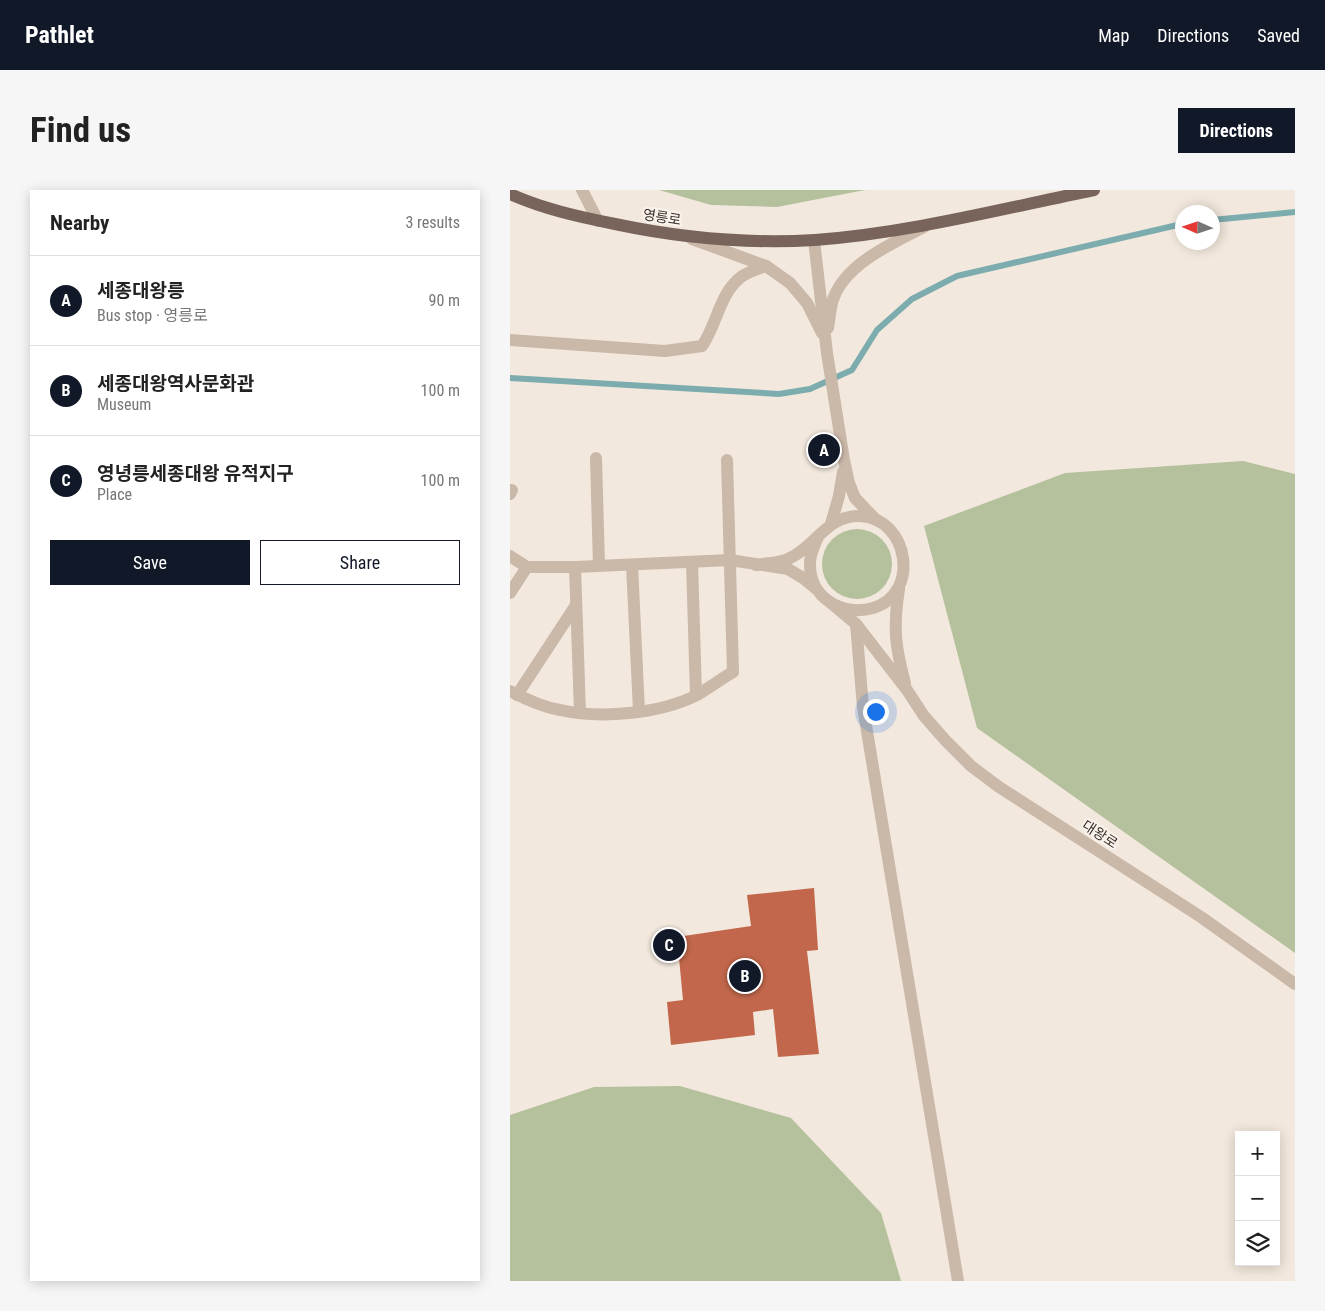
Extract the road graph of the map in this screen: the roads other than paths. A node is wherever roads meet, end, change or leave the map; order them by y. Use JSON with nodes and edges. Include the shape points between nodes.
{"nodes":[{"id":1,"x":582,"y":190,"type":"edge"},
{"id":2,"x":1094,"y":190,"type":"edge"},
{"id":3,"x":510,"y":194,"type":"edge"},
{"id":4,"x":598,"y":221,"type":"junction"},
{"id":5,"x":926,"y":225,"type":"junction"},
{"id":6,"x":685,"y":236,"type":"junction"},
{"id":7,"x":814,"y":240,"type":"junction"},
{"id":8,"x":766,"y":266,"type":"junction"},
{"id":9,"x":510,"y":340,"type":"edge"},
{"id":10,"x":826,"y":346,"type":"junction"},
{"id":11,"x":596,"y":458,"type":"dead end"},
{"id":12,"x":727,"y":460,"type":"dead end"},
{"id":13,"x":844,"y":460,"type":"junction"},
{"id":14,"x":876,"y":520,"type":"junction"},
{"id":15,"x":831,"y":524,"type":"junction"},
{"id":16,"x":820,"y":535,"type":"junction"},
{"id":17,"x":510,"y":556,"type":"edge"},
{"id":18,"x":730,"y":560,"type":"junction"},
{"id":19,"x":692,"y":562,"type":"junction"},
{"id":20,"x":632,"y":565,"type":"junction"},
{"id":21,"x":756,"y":565,"type":"junction"},
{"id":22,"x":527,"y":566,"type":"junction"},
{"id":23,"x":599,"y":566,"type":"junction"},
{"id":24,"x":575,"y":567,"type":"junction"},
{"id":25,"x":899,"y":586,"type":"junction"},
{"id":26,"x":510,"y":593,"type":"edge"},
{"id":27,"x":820,"y":594,"type":"junction"},
{"id":28,"x":832,"y":604,"type":"junction"},
{"id":29,"x":576,"y":605,"type":"junction"},
{"id":30,"x":856,"y":624,"type":"junction"},
{"id":31,"x":907,"y":690,"type":"junction"},
{"id":32,"x":514,"y":693,"type":"edge"},
{"id":33,"x":696,"y":695,"type":"junction"},
{"id":34,"x":639,"y":711,"type":"junction"},
{"id":35,"x":580,"y":713,"type":"junction"},
{"id":36,"x":1295,"y":984,"type":"edge"},
{"id":37,"x":958,"y":1281,"type":"edge"}],
"edges":[{"from":1,"to":4,"type":"street"},
{"from":2,"to":5,"type":"main road","name":"영릉로"},
{"from":3,"to":4,"type":"main road","name":"영릉로"},
{"from":4,"to":6,"type":"main road","name":"영릉로"},
{"from":5,"to":7,"type":"main road","name":"영릉로"},
{"from":5,"to":10,"type":"street","via":[[867,258],[846,277],[834,297]]},
{"from":6,"to":7,"type":"main road","name":"영릉로","via":[[742,241]]},
{"from":6,"to":8,"type":"street"},
{"from":7,"to":10,"type":"street"},
{"from":8,"to":9,"type":"street","via":[[741,278],[731,289],[702,346],[665,351]]},
{"from":8,"to":10,"type":"street","via":[[790,283],[807,303]]},
{"from":10,"to":13,"type":"street"},
{"from":11,"to":23,"type":"street"},
{"from":12,"to":18,"type":"street"},
{"from":13,"to":14,"type":"street","via":[[855,498]]},
{"from":13,"to":15,"type":"street","via":[[843,479]]},
{"from":14,"to":15,"type":"street","via":[[861,516]]},
{"from":14,"to":25,"type":"street","via":[[889,528],[899,541],[904,571]]},
{"from":15,"to":16,"type":"street"},
{"from":16,"to":21,"type":"street","via":[[789,559]]},
{"from":16,"to":27,"type":"street","via":[[812,549],[810,564],[812,580]]},
{"from":17,"to":22,"type":"street"},
{"from":18,"to":19,"type":"street"},
{"from":18,"to":21,"type":"street"},
{"from":18,"to":33,"type":"street","via":[[733,672]]},
{"from":19,"to":20,"type":"street"},
{"from":19,"to":33,"type":"street"},
{"from":20,"to":23,"type":"street"},
{"from":20,"to":34,"type":"street"},
{"from":21,"to":27,"type":"street","via":[[788,569]]},
{"from":22,"to":24,"type":"street"},
{"from":22,"to":26,"type":"street"},
{"from":23,"to":24,"type":"street"},
{"from":24,"to":29,"type":"street"},
{"from":25,"to":28,"type":"street","via":[[890,599],[876,607],[846,610]]},
{"from":25,"to":31,"type":"street","via":[[894,631]]},
{"from":27,"to":28,"type":"street"},
{"from":28,"to":30,"type":"street"},
{"from":29,"to":32,"type":"street"},
{"from":29,"to":35,"type":"street"},
{"from":30,"to":31,"type":"street"},
{"from":30,"to":37,"type":"street","via":[[863,707]]},
{"from":31,"to":36,"type":"street","name":"대왕로","via":[[924,716],[971,766],[1201,916]]},
{"from":32,"to":35,"type":"street","via":[[559,710]]},
{"from":33,"to":34,"type":"street","via":[[667,706]]},
{"from":34,"to":35,"type":"street"}]}
